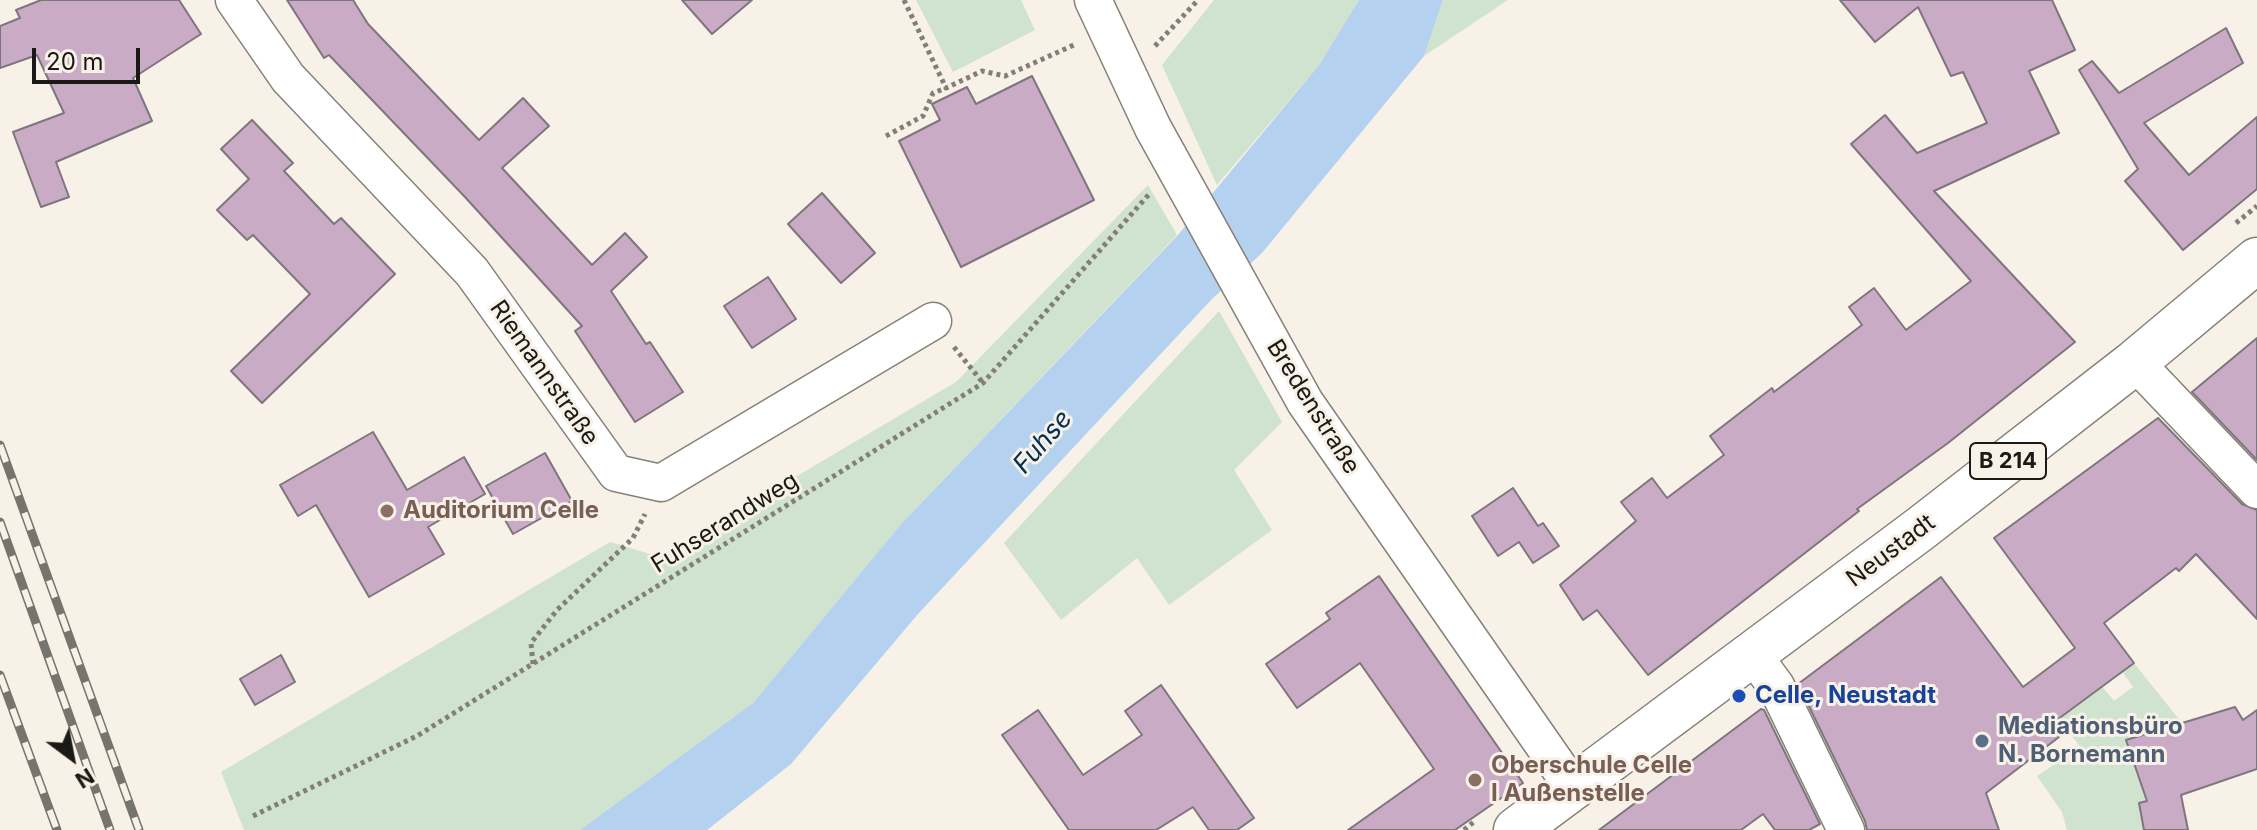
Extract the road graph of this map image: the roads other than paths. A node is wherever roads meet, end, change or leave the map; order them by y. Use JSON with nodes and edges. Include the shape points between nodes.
{"nodes":[{"id":1,"x":234,"y":0,"type":"edge"},
{"id":2,"x":1093,"y":0,"type":"edge"},
{"id":3,"x":2257,"y":260,"type":"edge"},
{"id":4,"x":933,"y":321,"type":"road end"},
{"id":5,"x":2135,"y":362,"type":"junction"},
{"id":6,"x":2257,"y":490,"type":"edge"},
{"id":7,"x":1753,"y":655,"type":"junction"},
{"id":8,"x":1574,"y":789,"type":"junction"},
{"id":9,"x":1516,"y":830,"type":"edge"},
{"id":10,"x":1846,"y":830,"type":"edge"}],
"edges":[{"from":1,"to":4,"type":"street","name":"Riemannstraße","via":[[288,78],[472,272],[616,473],[661,483]]},
{"from":2,"to":8,"type":"street","name":"Bredenstraße","via":[[1167,177],[1305,402]]},
{"from":3,"to":5,"type":"main road","name":"Neustadt","number":"B 214"},
{"from":5,"to":6,"type":"street"},
{"from":5,"to":7,"type":"main road","name":"Neustadt","number":"B 214"},
{"from":7,"to":8,"type":"main road","name":"Neustadt","number":"B 214"},
{"from":7,"to":10,"type":"street","via":[[1776,686]]},
{"from":8,"to":9,"type":"main road","name":"Neustadt","number":"B 214"}]}
